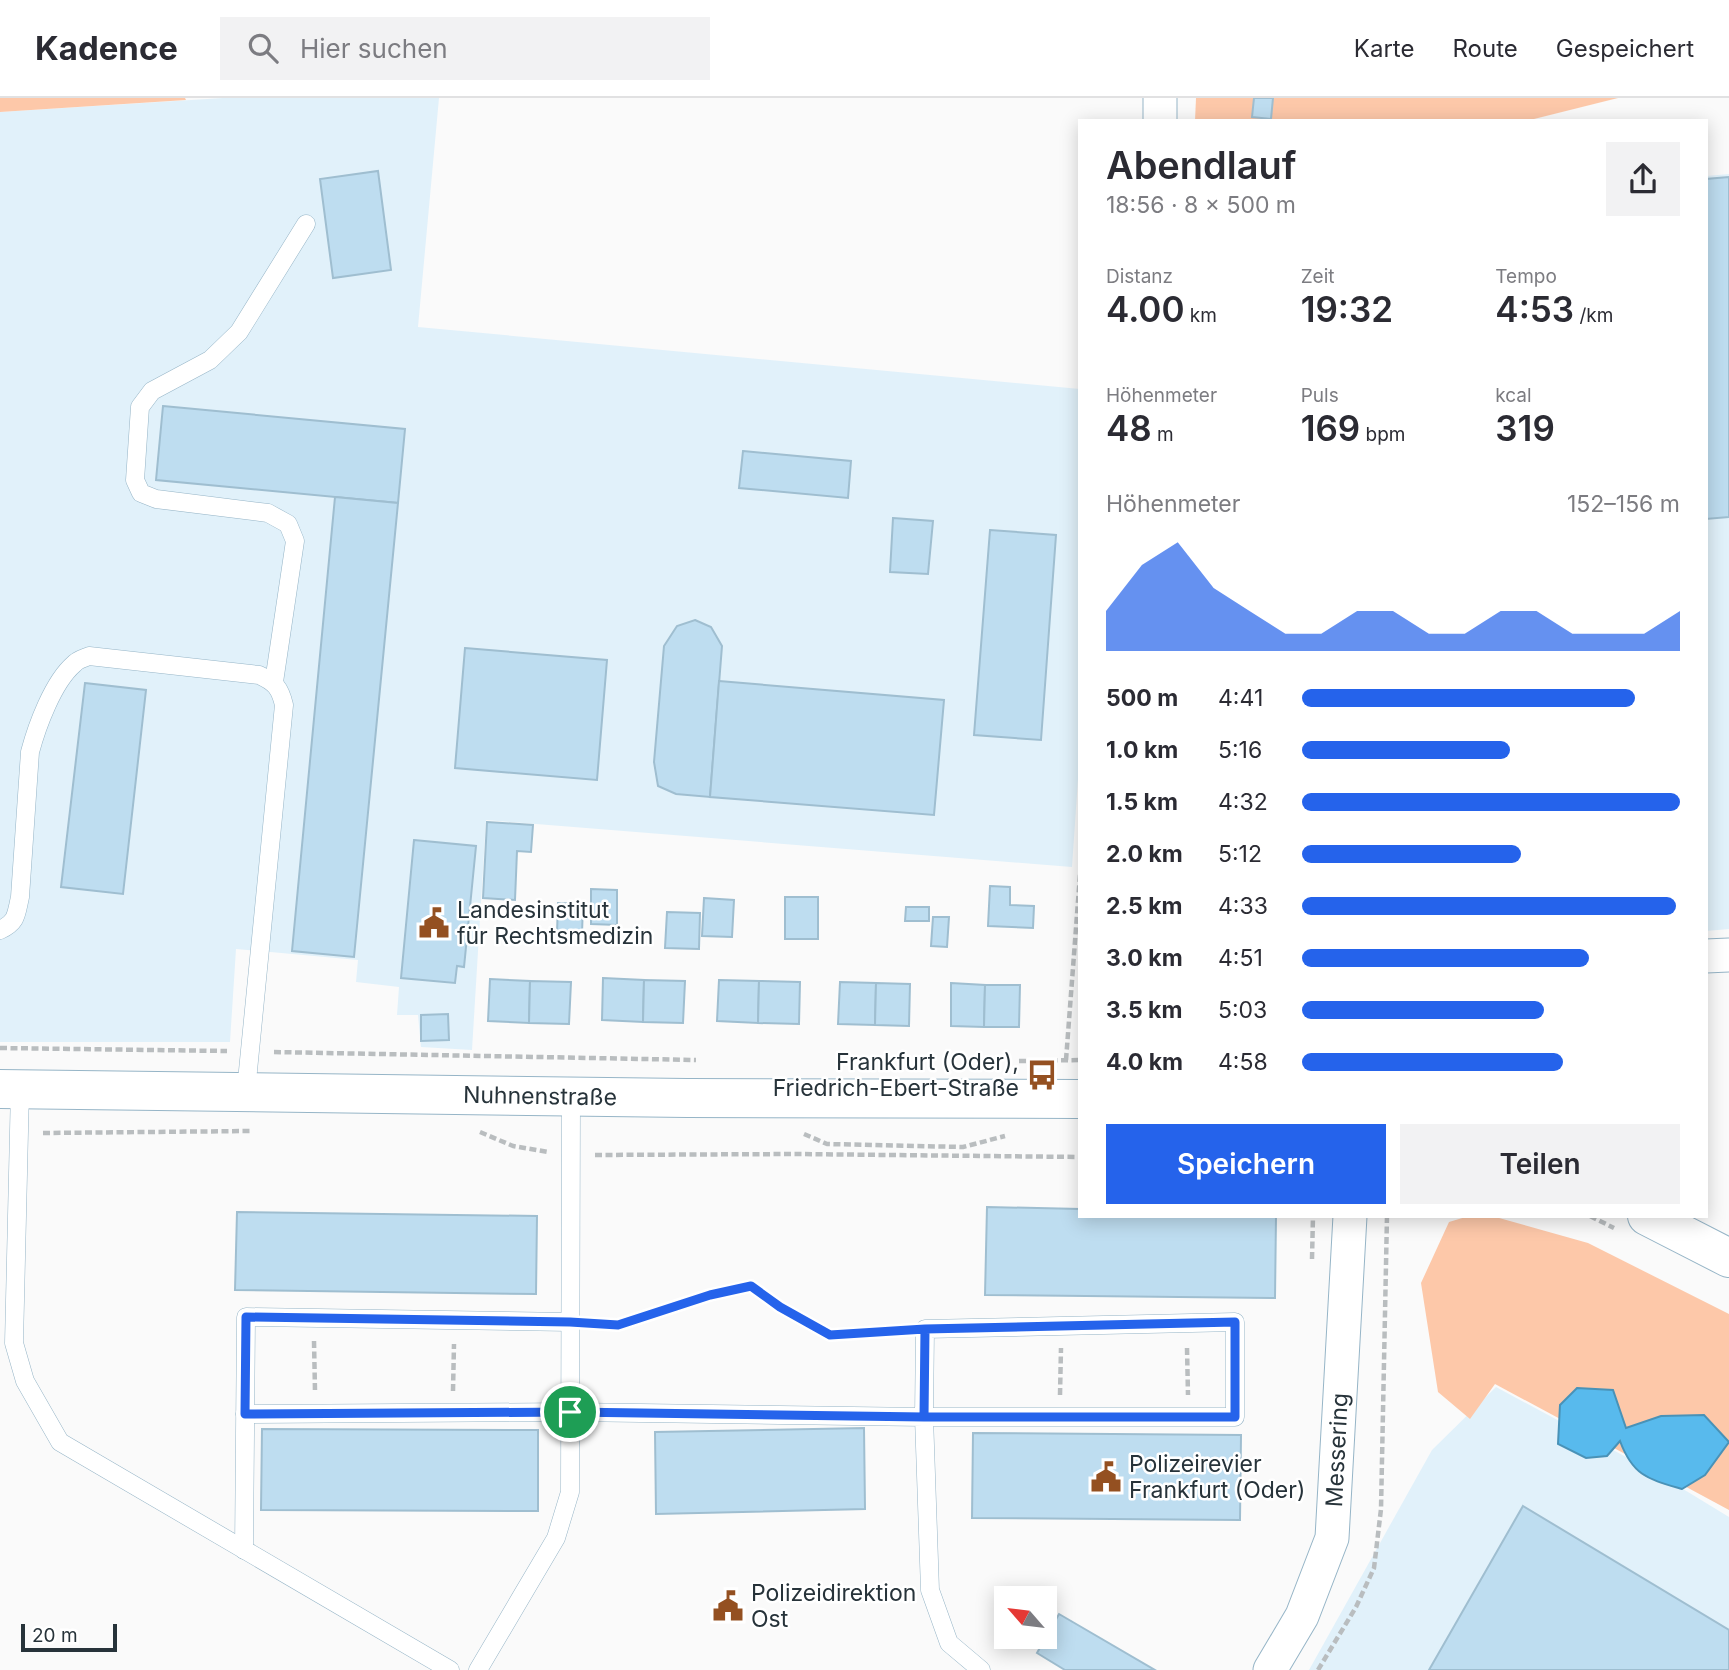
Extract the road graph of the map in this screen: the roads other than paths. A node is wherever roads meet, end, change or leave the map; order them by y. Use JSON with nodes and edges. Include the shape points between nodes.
{"nodes":[{"id":1,"x":1160,"y":98,"type":"edge"},
{"id":2,"x":1160,"y":119,"type":"edge"},
{"id":3,"x":306,"y":224,"type":"dead end"},
{"id":4,"x":274,"y":682,"type":"junction"},
{"id":5,"x":0,"y":930,"type":"edge"},
{"id":6,"x":1729,"y":955,"type":"edge"},
{"id":7,"x":1708,"y":956,"type":"edge"},
{"id":8,"x":10,"y":1089,"type":"edge"},
{"id":9,"x":246,"y":1091,"type":"junction"},
{"id":10,"x":571,"y":1096,"type":"junction"},
{"id":11,"x":1078,"y":1099,"type":"edge"},
{"id":12,"x":1350,"y":1218,"type":"edge"},
{"id":13,"x":1651,"y":1218,"type":"edge"},
{"id":14,"x":1729,"y":1258,"type":"edge"},
{"id":15,"x":570,"y":1322,"type":"junction"},
{"id":16,"x":570,"y":1412,"type":"junction"},
{"id":17,"x":245,"y":1414,"type":"junction"},
{"id":18,"x":924,"y":1417,"type":"junction"},
{"id":19,"x":244,"y":1549,"type":"junction"},
{"id":20,"x":450,"y":1670,"type":"edge"},
{"id":21,"x":478,"y":1670,"type":"edge"},
{"id":22,"x":981,"y":1670,"type":"edge"},
{"id":23,"x":1270,"y":1670,"type":"edge"}],
"edges":[{"from":1,"to":2,"type":"street"},
{"from":3,"to":4,"type":"lane","via":[[239,332],[210,360],[152,391],[141,407],[135,480],[141,493],[156,499],[268,513],[288,524],[295,541]]},
{"from":4,"to":5,"type":"lane","via":[[259,675],[89,656],[74,663],[36,729],[30,752],[20,897],[16,917]]},
{"from":4,"to":9,"type":"lane","via":[[284,705]]},
{"from":6,"to":7,"type":"street"},
{"from":8,"to":9,"type":"main road","name":"Nuhnenstraße"},
{"from":8,"to":19,"type":"lane","via":[[20,1133],[14,1343],[25,1381],[60,1442]]},
{"from":9,"to":10,"type":"main road","name":"Nuhnenstraße"},
{"from":10,"to":11,"type":"main road","name":"Nuhnenstraße"},
{"from":10,"to":15,"type":"lane"},
{"from":12,"to":23,"type":"street","name":"Messering","via":[[1332,1538],[1302,1616]]},
{"from":13,"to":14,"type":"main road"},
{"from":15,"to":16,"type":"lane"},
{"from":15,"to":17,"type":"lane","via":[[246,1317]]},
{"from":16,"to":17,"type":"lane"},
{"from":16,"to":18,"type":"lane"},
{"from":16,"to":21,"type":"lane","via":[[570,1492],[556,1538]]},
{"from":17,"to":19,"type":"lane"},
{"from":18,"to":18,"type":"lane","via":[[925,1329],[1235,1322],[1235,1417]]},
{"from":18,"to":22,"type":"lane","via":[[930,1590],[949,1643]]},
{"from":19,"to":20,"type":"lane"}]}
